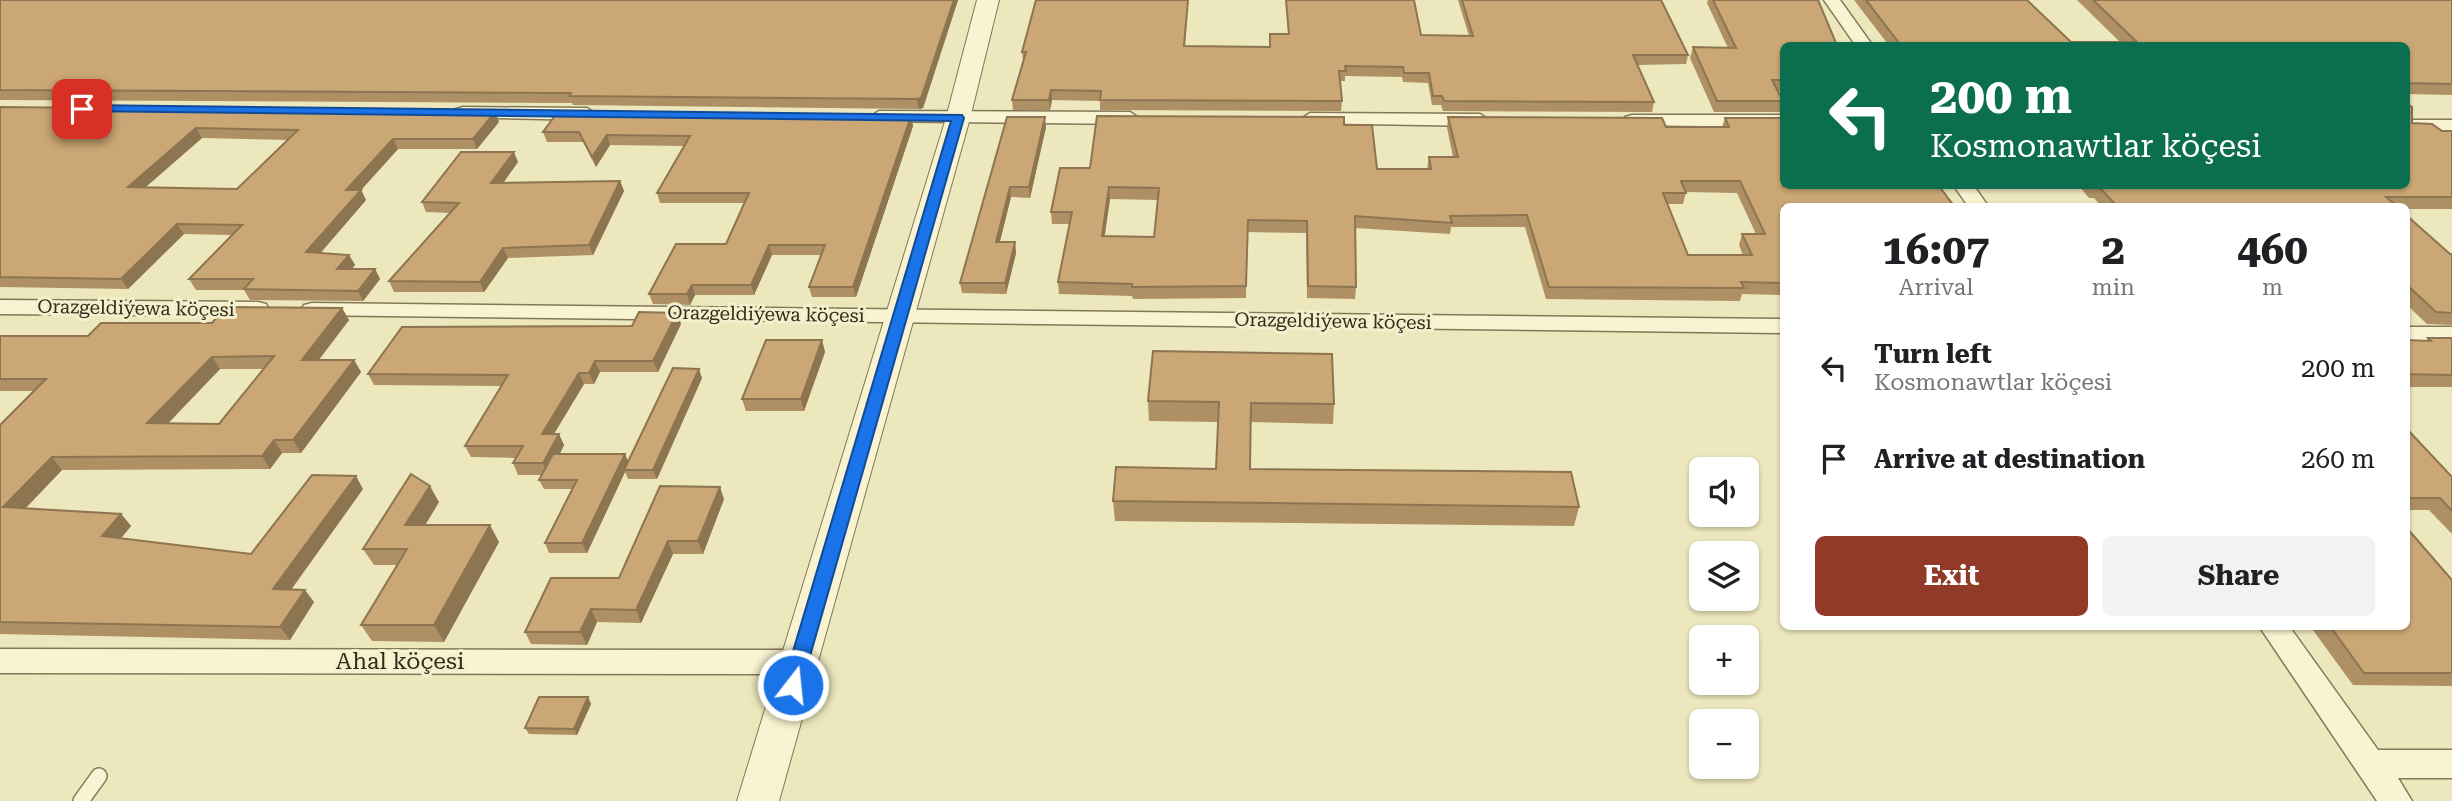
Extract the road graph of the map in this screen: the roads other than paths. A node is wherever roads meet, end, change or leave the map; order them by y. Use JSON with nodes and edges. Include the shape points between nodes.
{"nodes":[{"id":1,"x":988,"y":0,"type":"edge"},
{"id":2,"x":1832,"y":0,"type":"edge"},
{"id":3,"x":1862,"y":42,"type":"edge"},
{"id":4,"x":444,"y":113,"type":"edge"},
{"id":5,"x":611,"y":114,"type":"edge"},
{"id":6,"x":861,"y":117,"type":"edge"},
{"id":7,"x":958,"y":118,"type":"junction"},
{"id":8,"x":1154,"y":118,"type":"edge"},
{"id":9,"x":1294,"y":119,"type":"edge"},
{"id":10,"x":1503,"y":120,"type":"edge"},
{"id":11,"x":1615,"y":121,"type":"edge"},
{"id":12,"x":1780,"y":121,"type":"edge"},
{"id":13,"x":2410,"y":126,"type":"edge"},
{"id":14,"x":2452,"y":126,"type":"edge"},
{"id":15,"x":0,"y":307,"type":"edge"},
{"id":16,"x":898,"y":315,"type":"junction"},
{"id":17,"x":1780,"y":326,"type":"edge"},
{"id":18,"x":2410,"y":334,"type":"edge"},
{"id":19,"x":2452,"y":334,"type":"edge"},
{"id":20,"x":2276,"y":630,"type":"edge"},
{"id":21,"x":0,"y":661,"type":"edge"},
{"id":22,"x":800,"y":662,"type":"junction"},
{"id":23,"x":2370,"y":764,"type":"junction"},
{"id":24,"x":2452,"y":764,"type":"edge"},
{"id":25,"x":99,"y":776,"type":"dead end"},
{"id":26,"x":81,"y":801,"type":"edge"},
{"id":27,"x":758,"y":801,"type":"edge"},
{"id":28,"x":2396,"y":801,"type":"edge"}],
"edges":[{"from":1,"to":7,"type":"street"},
{"from":2,"to":3,"type":"street"},
{"from":4,"to":5,"type":"street"},
{"from":6,"to":7,"type":"street"},
{"from":7,"to":8,"type":"street"},
{"from":7,"to":16,"type":"street"},
{"from":9,"to":10,"type":"street"},
{"from":11,"to":12,"type":"street"},
{"from":13,"to":14,"type":"street"},
{"from":15,"to":16,"type":"street","name":"Orazgeldiýewa köçesi"},
{"from":16,"to":17,"type":"street","name":"Orazgeldiýewa köçesi"},
{"from":16,"to":22,"type":"street"},
{"from":18,"to":19,"type":"street"},
{"from":20,"to":23,"type":"street"},
{"from":21,"to":22,"type":"street","name":"Ahal köçesi"},
{"from":22,"to":27,"type":"street"},
{"from":23,"to":24,"type":"street"},
{"from":23,"to":28,"type":"street"},
{"from":25,"to":26,"type":"lane"}]}
